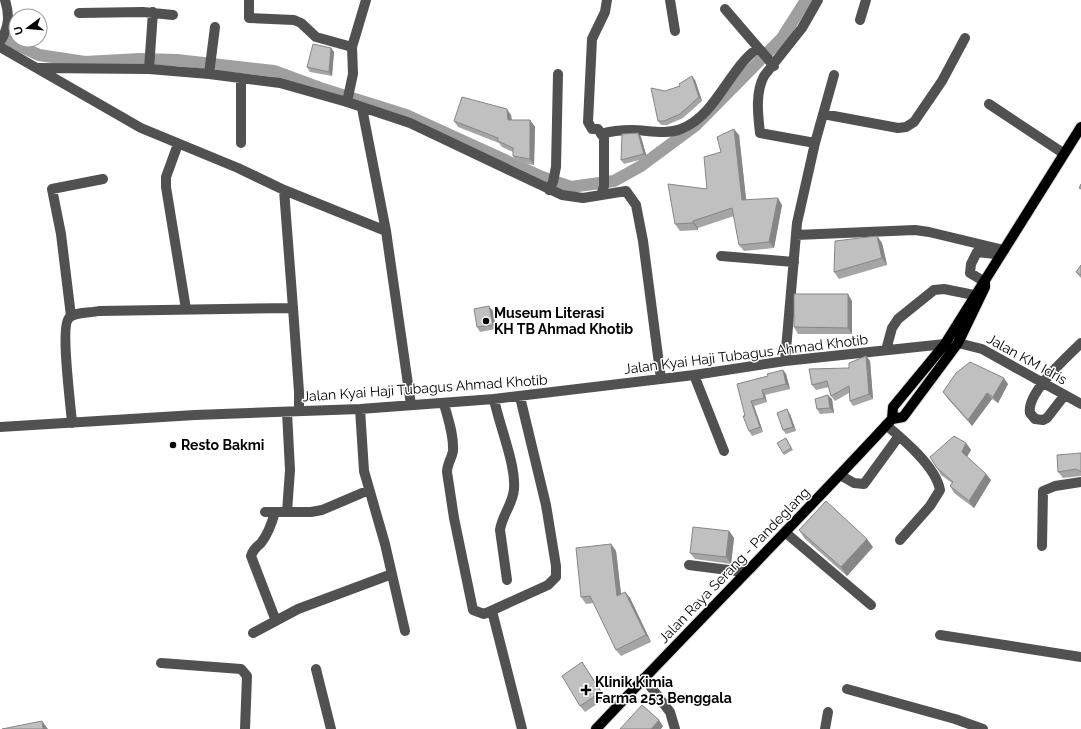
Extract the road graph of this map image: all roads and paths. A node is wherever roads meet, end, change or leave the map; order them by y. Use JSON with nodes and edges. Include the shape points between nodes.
{"nodes":[{"id":1,"x":5,"y":0,"type":"edge"},
{"id":2,"x":249,"y":0,"type":"edge"},
{"id":3,"x":366,"y":0,"type":"edge"},
{"id":4,"x":607,"y":0,"type":"edge"},
{"id":5,"x":670,"y":0,"type":"edge"},
{"id":6,"x":818,"y":0,"type":"edge"},
{"id":7,"x":866,"y":0,"type":"edge"},
{"id":8,"x":726,"y":9,"type":"dead end"},
{"id":9,"x":153,"y":12,"type":"junction"},
{"id":10,"x":79,"y":13,"type":"dead end"},
{"id":11,"x":173,"y":15,"type":"dead end"},
{"id":12,"x":860,"y":20,"type":"dead end"},
{"id":13,"x":214,"y":27,"type":"dead end"},
{"id":14,"x":675,"y":31,"type":"dead end"},
{"id":15,"x":965,"y":38,"type":"dead end"},
{"id":16,"x":2,"y":40,"type":"edge"},
{"id":17,"x":352,"y":47,"type":"junction"},
{"id":18,"x":760,"y":50,"type":"junction"},
{"id":19,"x":150,"y":62,"type":"junction"},
{"id":20,"x":773,"y":65,"type":"junction"},
{"id":21,"x":38,"y":68,"type":"junction"},
{"id":22,"x":210,"y":68,"type":"junction"},
{"id":23,"x":558,"y":74,"type":"dead end"},
{"id":24,"x":834,"y":75,"type":"dead end"},
{"id":25,"x":241,"y":78,"type":"junction"},
{"id":26,"x":347,"y":100,"type":"junction"},
{"id":27,"x":989,"y":104,"type":"dead end"},
{"id":28,"x":362,"y":108,"type":"junction"},
{"id":29,"x":823,"y":114,"type":"junction"},
{"id":30,"x":1081,"y":127,"type":"edge"},
{"id":31,"x":601,"y":134,"type":"junction"},
{"id":32,"x":241,"y":143,"type":"dead end"},
{"id":33,"x":815,"y":143,"type":"junction"},
{"id":34,"x":178,"y":144,"type":"junction"},
{"id":35,"x":1063,"y":153,"type":"junction"},
{"id":36,"x":103,"y":180,"type":"dead end"},
{"id":37,"x":551,"y":186,"type":"junction"},
{"id":38,"x":284,"y":190,"type":"junction"},
{"id":39,"x":602,"y":190,"type":"junction"},
{"id":40,"x":386,"y":231,"type":"junction"},
{"id":41,"x":796,"y":235,"type":"junction"},
{"id":42,"x":1002,"y":253,"type":"junction"},
{"id":43,"x":721,"y":256,"type":"dead end"},
{"id":44,"x":794,"y":262,"type":"junction"},
{"id":45,"x":984,"y":282,"type":"junction"},
{"id":46,"x":974,"y":295,"type":"junction"},
{"id":47,"x":293,"y":308,"type":"junction"},
{"id":48,"x":186,"y":310,"type":"junction"},
{"id":49,"x":71,"y":316,"type":"junction"},
{"id":50,"x":958,"y":343,"type":"junction"},
{"id":51,"x":1081,"y":343,"type":"edge"},
{"id":52,"x":945,"y":344,"type":"junction"},
{"id":53,"x":886,"y":350,"type":"junction"},
{"id":54,"x":785,"y":361,"type":"junction"},
{"id":55,"x":694,"y":375,"type":"junction"},
{"id":56,"x":661,"y":379,"type":"junction"},
{"id":57,"x":1043,"y":381,"type":"junction"},
{"id":58,"x":1064,"y":396,"type":"junction"},
{"id":59,"x":520,"y":397,"type":"junction"},
{"id":60,"x":494,"y":400,"type":"junction"},
{"id":61,"x":1080,"y":401,"type":"edge"},
{"id":62,"x":444,"y":404,"type":"junction"},
{"id":63,"x":411,"y":405,"type":"junction"},
{"id":64,"x":360,"y":409,"type":"junction"},
{"id":65,"x":299,"y":411,"type":"junction"},
{"id":66,"x":287,"y":412,"type":"junction"},
{"id":67,"x":889,"y":422,"type":"junction"},
{"id":68,"x":72,"y":423,"type":"junction"},
{"id":69,"x":0,"y":427,"type":"edge"},
{"id":70,"x":899,"y":436,"type":"junction"},
{"id":71,"x":724,"y":451,"type":"dead end"},
{"id":72,"x":840,"y":475,"type":"junction"},
{"id":73,"x":1081,"y":482,"type":"edge"},
{"id":74,"x":369,"y":490,"type":"junction"},
{"id":75,"x":288,"y":512,"type":"junction"},
{"id":76,"x":786,"y":533,"type":"junction"},
{"id":77,"x":900,"y":540,"type":"dead end"},
{"id":78,"x":1042,"y":546,"type":"dead end"},
{"id":79,"x":689,"y":565,"type":"dead end"},
{"id":80,"x":744,"y":572,"type":"junction"},
{"id":81,"x":392,"y":574,"type":"junction"},
{"id":82,"x":507,"y":580,"type":"dead end"},
{"id":83,"x":871,"y":605,"type":"dead end"},
{"id":84,"x":492,"y":611,"type":"junction"},
{"id":85,"x":276,"y":621,"type":"junction"},
{"id":86,"x":405,"y":631,"type":"dead end"},
{"id":87,"x":253,"y":632,"type":"dead end"},
{"id":88,"x":940,"y":635,"type":"dead end"},
{"id":89,"x":1081,"y":657,"type":"edge"},
{"id":90,"x":160,"y":663,"type":"dead end"},
{"id":91,"x":316,"y":669,"type":"dead end"},
{"id":92,"x":644,"y":678,"type":"junction"},
{"id":93,"x":847,"y":689,"type":"dead end"},
{"id":94,"x":828,"y":712,"type":"dead end"},
{"id":95,"x":246,"y":729,"type":"edge"},
{"id":96,"x":331,"y":729,"type":"edge"},
{"id":97,"x":522,"y":729,"type":"edge"},
{"id":98,"x":596,"y":729,"type":"edge"},
{"id":99,"x":675,"y":729,"type":"edge"},
{"id":100,"x":825,"y":729,"type":"edge"},
{"id":101,"x":983,"y":729,"type":"edge"}],
"edges":[{"from":1,"to":16,"type":"street","via":[[9,15],[8,26]]},
{"from":2,"to":17,"type":"street","via":[[249,18],[294,20],[316,37]]},
{"from":3,"to":17,"type":"street"},
{"from":4,"to":31,"type":"street","via":[[592,39],[588,122],[592,129],[598,129]]},
{"from":5,"to":14,"type":"street"},
{"from":6,"to":20,"type":"street","via":[[802,28]]},
{"from":7,"to":12,"type":"street"},
{"from":8,"to":18,"type":"street"},
{"from":9,"to":10,"type":"street"},
{"from":9,"to":11,"type":"street"},
{"from":9,"to":19,"type":"street"},
{"from":13,"to":22,"type":"street"},
{"from":15,"to":29,"type":"street","via":[[942,81],[914,122],[906,127],[898,128]]},
{"from":16,"to":21,"type":"street"},
{"from":17,"to":26,"type":"street","via":[[354,65]]},
{"from":18,"to":20,"type":"street"},
{"from":18,"to":31,"type":"street","via":[[750,54],[722,94],[698,118],[681,129],[661,132],[631,130]]},
{"from":19,"to":21,"type":"street"},
{"from":19,"to":22,"type":"street"},
{"from":20,"to":33,"type":"street","via":[[761,82],[758,99],[760,133]]},
{"from":21,"to":34,"type":"street","via":[[141,128]]},
{"from":22,"to":25,"type":"street"},
{"from":23,"to":37,"type":"street","via":[[556,167]]},
{"from":24,"to":29,"type":"street"},
{"from":25,"to":26,"type":"street","via":[[280,83]]},
{"from":25,"to":32,"type":"street"},
{"from":26,"to":28,"type":"street"},
{"from":27,"to":35,"type":"street"},
{"from":28,"to":37,"type":"street","via":[[410,123]]},
{"from":28,"to":40,"type":"street"},
{"from":29,"to":33,"type":"street"},
{"from":30,"to":35,"type":"main road","name":"Jalan Raya Serang - Pandeglang"},
{"from":31,"to":39,"type":"street","via":[[604,138]]},
{"from":33,"to":41,"type":"street"},
{"from":34,"to":38,"type":"street"},
{"from":34,"to":48,"type":"street","via":[[166,177],[166,187]]},
{"from":35,"to":42,"type":"main road","name":"Jalan Raya Serang - Pandeglang"},
{"from":36,"to":49,"type":"street","via":[[52,189],[61,234]]},
{"from":37,"to":39,"type":"street","via":[[562,195],[583,198]]},
{"from":38,"to":40,"type":"street"},
{"from":38,"to":47,"type":"street","via":[[284,217]]},
{"from":39,"to":56,"type":"street","via":[[626,191],[636,205]]},
{"from":40,"to":63,"type":"street"},
{"from":41,"to":42,"type":"street","via":[[916,230]]},
{"from":41,"to":44,"type":"street"},
{"from":42,"to":45,"type":"main road","name":"Jalan Raya Serang - Pandeglang"},
{"from":42,"to":45,"type":"street","via":[[977,252],[970,273]]},
{"from":43,"to":44,"type":"street"},
{"from":44,"to":54,"type":"street"},
{"from":45,"to":46,"type":"main road","name":"Jalan Raya Serang - Pandeglang"},
{"from":45,"to":50,"type":"main road","name":"Jalan Raya Serang - Pandeglang","via":[[985,287]]},
{"from":46,"to":52,"type":"main road","name":"Jalan Raya Serang - Pandeglang"},
{"from":46,"to":53,"type":"street","via":[[944,289],[934,290],[898,319],[892,328]]},
{"from":47,"to":48,"type":"street"},
{"from":47,"to":65,"type":"street"},
{"from":48,"to":49,"type":"street","via":[[99,311]]},
{"from":49,"to":68,"type":"street","via":[[66,321],[64,343]]},
{"from":50,"to":57,"type":"street","name":"Jalan KM Idris","via":[[982,349]]},
{"from":50,"to":67,"type":"main road","name":"Jalan Raya Serang - Pandeglang","via":[[903,417]]},
{"from":51,"to":57,"type":"street"},
{"from":52,"to":53,"type":"street","name":"Jalan Kyai Haji Tubagus Ahmad Khotib"},
{"from":52,"to":67,"type":"main road","name":"Jalan Raya Serang - Pandeglang","via":[[893,407]]},
{"from":53,"to":54,"type":"street","name":"Jalan Kyai Haji Tubagus Ahmad Khotib"},
{"from":54,"to":55,"type":"street","name":"Jalan Kyai Haji Tubagus Ahmad Khotib"},
{"from":55,"to":56,"type":"street","name":"Jalan Kyai Haji Tubagus Ahmad Khotib"},
{"from":55,"to":71,"type":"street"},
{"from":56,"to":59,"type":"street","name":"Jalan Kyai Haji Tubagus Ahmad Khotib"},
{"from":57,"to":58,"type":"street","name":"Jalan KM Idris"},
{"from":57,"to":58,"type":"street","via":[[1030,406],[1030,413],[1035,419],[1047,418]]},
{"from":58,"to":61,"type":"street","name":"Jalan KM Idris"},
{"from":59,"to":60,"type":"street","name":"Jalan Kyai Haji Tubagus Ahmad Khotib"},
{"from":59,"to":84,"type":"street","via":[[546,505],[556,577],[548,585]]},
{"from":60,"to":62,"type":"street","name":"Jalan Kyai Haji Tubagus Ahmad Khotib"},
{"from":60,"to":82,"type":"street","via":[[514,477],[512,500],[501,522],[500,530]]},
{"from":62,"to":63,"type":"street","name":"Jalan Kyai Haji Tubagus Ahmad Khotib"},
{"from":62,"to":84,"type":"street","via":[[453,444],[447,466],[447,478],[473,610],[484,614]]},
{"from":63,"to":64,"type":"street","name":"Jalan Kyai Haji Tubagus Ahmad Khotib"},
{"from":64,"to":65,"type":"street","name":"Jalan Kyai Haji Tubagus Ahmad Khotib"},
{"from":64,"to":74,"type":"street","via":[[364,472]]},
{"from":65,"to":66,"type":"street","name":"Jalan Kyai Haji Tubagus Ahmad Khotib"},
{"from":66,"to":68,"type":"street","name":"Jalan Kyai Haji Tubagus Ahmad Khotib"},
{"from":66,"to":75,"type":"street","via":[[290,470]]},
{"from":67,"to":70,"type":"street"},
{"from":67,"to":72,"type":"main road","name":"Jalan Raya Serang - Pandeglang"},
{"from":68,"to":69,"type":"street","name":"Jalan Kyai Haji Tubagus Ahmad Khotib"},
{"from":70,"to":72,"type":"street","via":[[864,484],[854,483]]},
{"from":70,"to":77,"type":"street","via":[[936,476],[940,490],[930,506]]},
{"from":72,"to":76,"type":"main road","name":"Jalan Raya Serang - Pandeglang"},
{"from":73,"to":78,"type":"street","via":[[1054,486],[1043,491]]},
{"from":74,"to":75,"type":"street","via":[[322,510]]},
{"from":74,"to":81,"type":"street"},
{"from":75,"to":85,"type":"street","via":[[270,512],[271,525],[251,556]]},
{"from":76,"to":80,"type":"main road","name":"Jalan Raya Serang - Pandeglang"},
{"from":76,"to":83,"type":"street"},
{"from":79,"to":80,"type":"street"},
{"from":80,"to":92,"type":"main road","name":"Jalan Raya Serang - Pandeglang"},
{"from":81,"to":85,"type":"street","via":[[298,609]]},
{"from":81,"to":86,"type":"street"},
{"from":84,"to":97,"type":"street"},
{"from":85,"to":87,"type":"street"},
{"from":88,"to":89,"type":"street"},
{"from":90,"to":95,"type":"street","via":[[241,669],[246,672]]},
{"from":91,"to":96,"type":"street"},
{"from":92,"to":98,"type":"main road","name":"Jalan Raya Serang - Pandeglang"},
{"from":92,"to":99,"type":"street","via":[[670,712]]},
{"from":93,"to":101,"type":"street"},
{"from":94,"to":100,"type":"street"}]}
